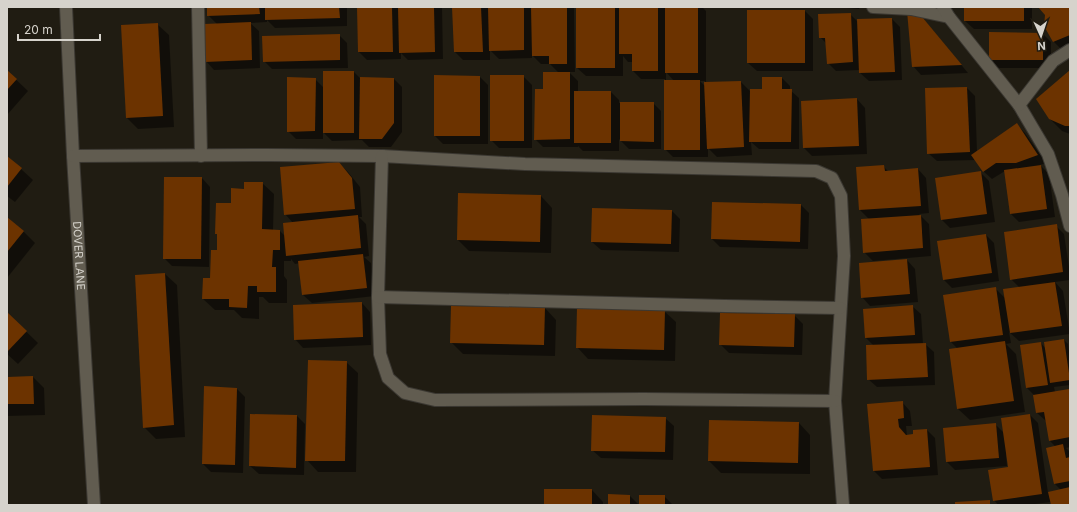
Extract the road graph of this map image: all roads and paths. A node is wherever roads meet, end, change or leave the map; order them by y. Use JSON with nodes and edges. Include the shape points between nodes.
{"nodes":[{"id":1,"x":66,"y":7,"type":"edge"},
{"id":2,"x":198,"y":7,"type":"edge"},
{"id":3,"x":873,"y":7,"type":"edge"},
{"id":4,"x":946,"y":12,"type":"edge"},
{"id":5,"x":1070,"y":50,"type":"edge"},
{"id":6,"x":1019,"y":106,"type":"junction"},
{"id":7,"x":73,"y":156,"type":"junction"},
{"id":8,"x":201,"y":156,"type":"junction"},
{"id":9,"x":382,"y":156,"type":"junction"},
{"id":10,"x":1066,"y":192,"type":"edge"},
{"id":11,"x":1070,"y":226,"type":"edge"},
{"id":12,"x":378,"y":297,"type":"junction"},
{"id":13,"x":840,"y":308,"type":"junction"},
{"id":14,"x":835,"y":401,"type":"junction"},
{"id":15,"x":94,"y":505,"type":"edge"},
{"id":16,"x":843,"y":505,"type":"edge"}],
"edges":[{"from":1,"to":7,"type":"street","name":"DOVER LANE"},
{"from":2,"to":8,"type":"street"},
{"from":3,"to":4,"type":"street"},
{"from":4,"to":6,"type":"street"},
{"from":5,"to":6,"type":"street","via":[[1053,61]]},
{"from":6,"to":10,"type":"street","via":[[1048,154]]},
{"from":7,"to":8,"type":"street"},
{"from":7,"to":15,"type":"street","name":"DOVER LANE"},
{"from":8,"to":9,"type":"street"},
{"from":9,"to":12,"type":"street"},
{"from":9,"to":13,"type":"street","via":[[525,164],[816,171],[832,178],[841,196],[844,256]]},
{"from":10,"to":11,"type":"street"},
{"from":12,"to":13,"type":"street"},
{"from":12,"to":14,"type":"street","via":[[380,354],[388,378],[405,393],[435,400]]},
{"from":13,"to":14,"type":"street"},
{"from":14,"to":16,"type":"street"}]}
